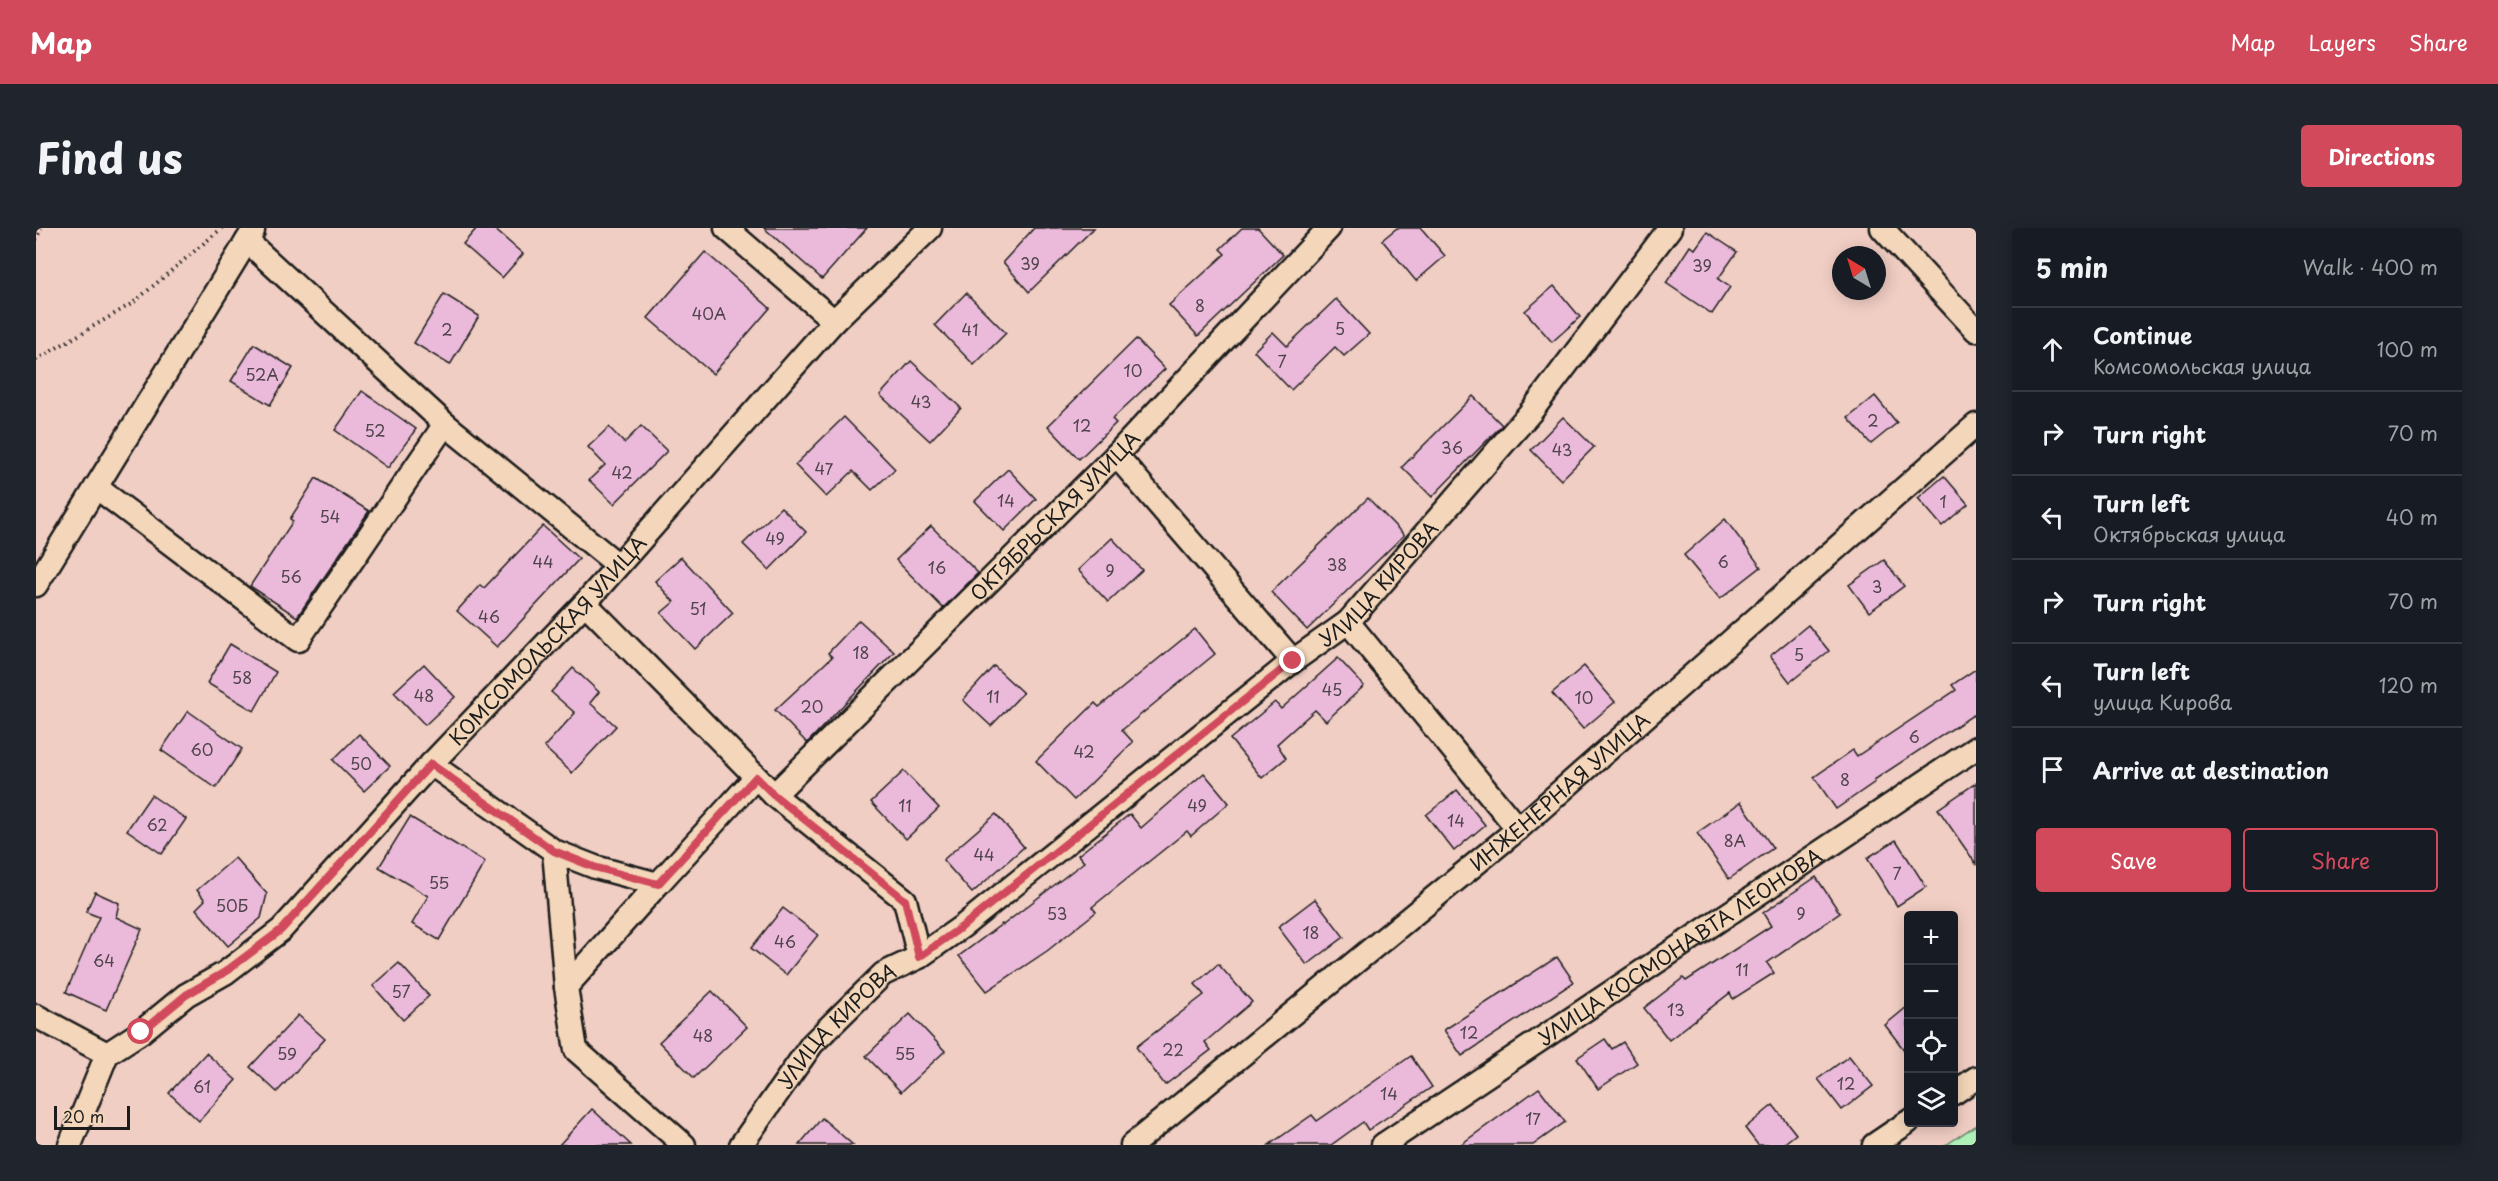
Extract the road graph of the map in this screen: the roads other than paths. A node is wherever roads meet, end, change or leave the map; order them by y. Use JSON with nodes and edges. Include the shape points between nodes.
{"nodes":[{"id":1,"x":726,"y":228,"type":"edge"},
{"id":2,"x":930,"y":228,"type":"edge"},
{"id":3,"x":1329,"y":228,"type":"edge"},
{"id":4,"x":1670,"y":228,"type":"edge"},
{"id":5,"x":1882,"y":228,"type":"edge"},
{"id":6,"x":251,"y":235,"type":"edge"},
{"id":7,"x":834,"y":321,"type":"junction"},
{"id":8,"x":1976,"y":330,"type":"edge"},
{"id":9,"x":445,"y":424,"type":"junction"},
{"id":10,"x":1976,"y":425,"type":"edge"},
{"id":11,"x":1116,"y":455,"type":"junction"},
{"id":12,"x":96,"y":488,"type":"junction"},
{"id":13,"x":618,"y":565,"type":"junction"},
{"id":14,"x":36,"y":585,"type":"edge"},
{"id":15,"x":585,"y":603,"type":"junction"},
{"id":16,"x":1348,"y":622,"type":"junction"},
{"id":17,"x":1293,"y":661,"type":"junction"},
{"id":18,"x":1976,"y":748,"type":"edge"},
{"id":19,"x":431,"y":764,"type":"junction"},
{"id":20,"x":756,"y":777,"type":"junction"},
{"id":21,"x":774,"y":795,"type":"junction"},
{"id":22,"x":1518,"y":830,"type":"junction"},
{"id":23,"x":554,"y":851,"type":"junction"},
{"id":24,"x":658,"y":884,"type":"junction"},
{"id":25,"x":919,"y":957,"type":"junction"},
{"id":26,"x":566,"y":987,"type":"junction"},
{"id":27,"x":36,"y":1016,"type":"edge"},
{"id":28,"x":107,"y":1053,"type":"junction"},
{"id":29,"x":1976,"y":1078,"type":"edge"},
{"id":30,"x":1958,"y":1090,"type":"edge"},
{"id":31,"x":1904,"y":1125,"type":"edge"},
{"id":32,"x":70,"y":1145,"type":"edge"},
{"id":33,"x":684,"y":1145,"type":"edge"},
{"id":34,"x":741,"y":1145,"type":"edge"},
{"id":35,"x":1132,"y":1145,"type":"edge"},
{"id":36,"x":1383,"y":1145,"type":"edge"},
{"id":37,"x":1874,"y":1145,"type":"edge"}],
"edges":[{"from":1,"to":7,"type":"street"},
{"from":2,"to":7,"type":"street","name":"КОМСОМОЛЬСКАЯ УЛИЦА"},
{"from":3,"to":11,"type":"street","name":"ОКТЯБРЬСКАЯ УЛИЦА"},
{"from":4,"to":16,"type":"street","name":"УЛИЦА КИРОВА","via":[[1530,413]]},
{"from":5,"to":8,"type":"street"},
{"from":6,"to":9,"type":"street"},
{"from":6,"to":12,"type":"street"},
{"from":7,"to":13,"type":"street","name":"КОМСОМОЛЬСКАЯ УЛИЦА"},
{"from":9,"to":12,"type":"street","via":[[298,640]]},
{"from":9,"to":13,"type":"street"},
{"from":10,"to":22,"type":"street","name":"ИНЖЕНЕРНАЯ УЛИЦА"},
{"from":11,"to":17,"type":"street"},
{"from":11,"to":21,"type":"street","name":"ОКТЯБРЬСКАЯ УЛИЦА"},
{"from":12,"to":14,"type":"street"},
{"from":13,"to":15,"type":"street","name":"КОМСОМОЛЬСКАЯ УЛИЦА"},
{"from":15,"to":19,"type":"street","name":"КОМСОМОЛЬСКАЯ УЛИЦА"},
{"from":15,"to":20,"type":"street"},
{"from":16,"to":17,"type":"street","name":"УЛИЦА КИРОВА"},
{"from":16,"to":22,"type":"street"},
{"from":17,"to":25,"type":"street","name":"УЛИЦА КИРОВА"},
{"from":18,"to":36,"type":"street","name":"УЛИЦА КОСМОНАВТА ЛЕОНОВА"},
{"from":19,"to":23,"type":"street"},
{"from":19,"to":28,"type":"street","name":"КОМСОМОЛЬСКАЯ УЛИЦА","via":[[281,930]]},
{"from":20,"to":21,"type":"street"},
{"from":20,"to":24,"type":"street"},
{"from":21,"to":25,"type":"street","via":[[905,900]]},
{"from":22,"to":35,"type":"street","name":"ИНЖЕНЕРНАЯ УЛИЦА"},
{"from":23,"to":24,"type":"street","via":[[594,867]]},
{"from":23,"to":26,"type":"street"},
{"from":24,"to":26,"type":"street"},
{"from":25,"to":34,"type":"street","name":"УЛИЦА КИРОВА","via":[[883,974],[812,1044]]},
{"from":26,"to":33,"type":"street","via":[[576,1050]]},
{"from":27,"to":28,"type":"street"},
{"from":28,"to":32,"type":"street"},
{"from":29,"to":30,"type":"street"},
{"from":31,"to":37,"type":"street"}]}
